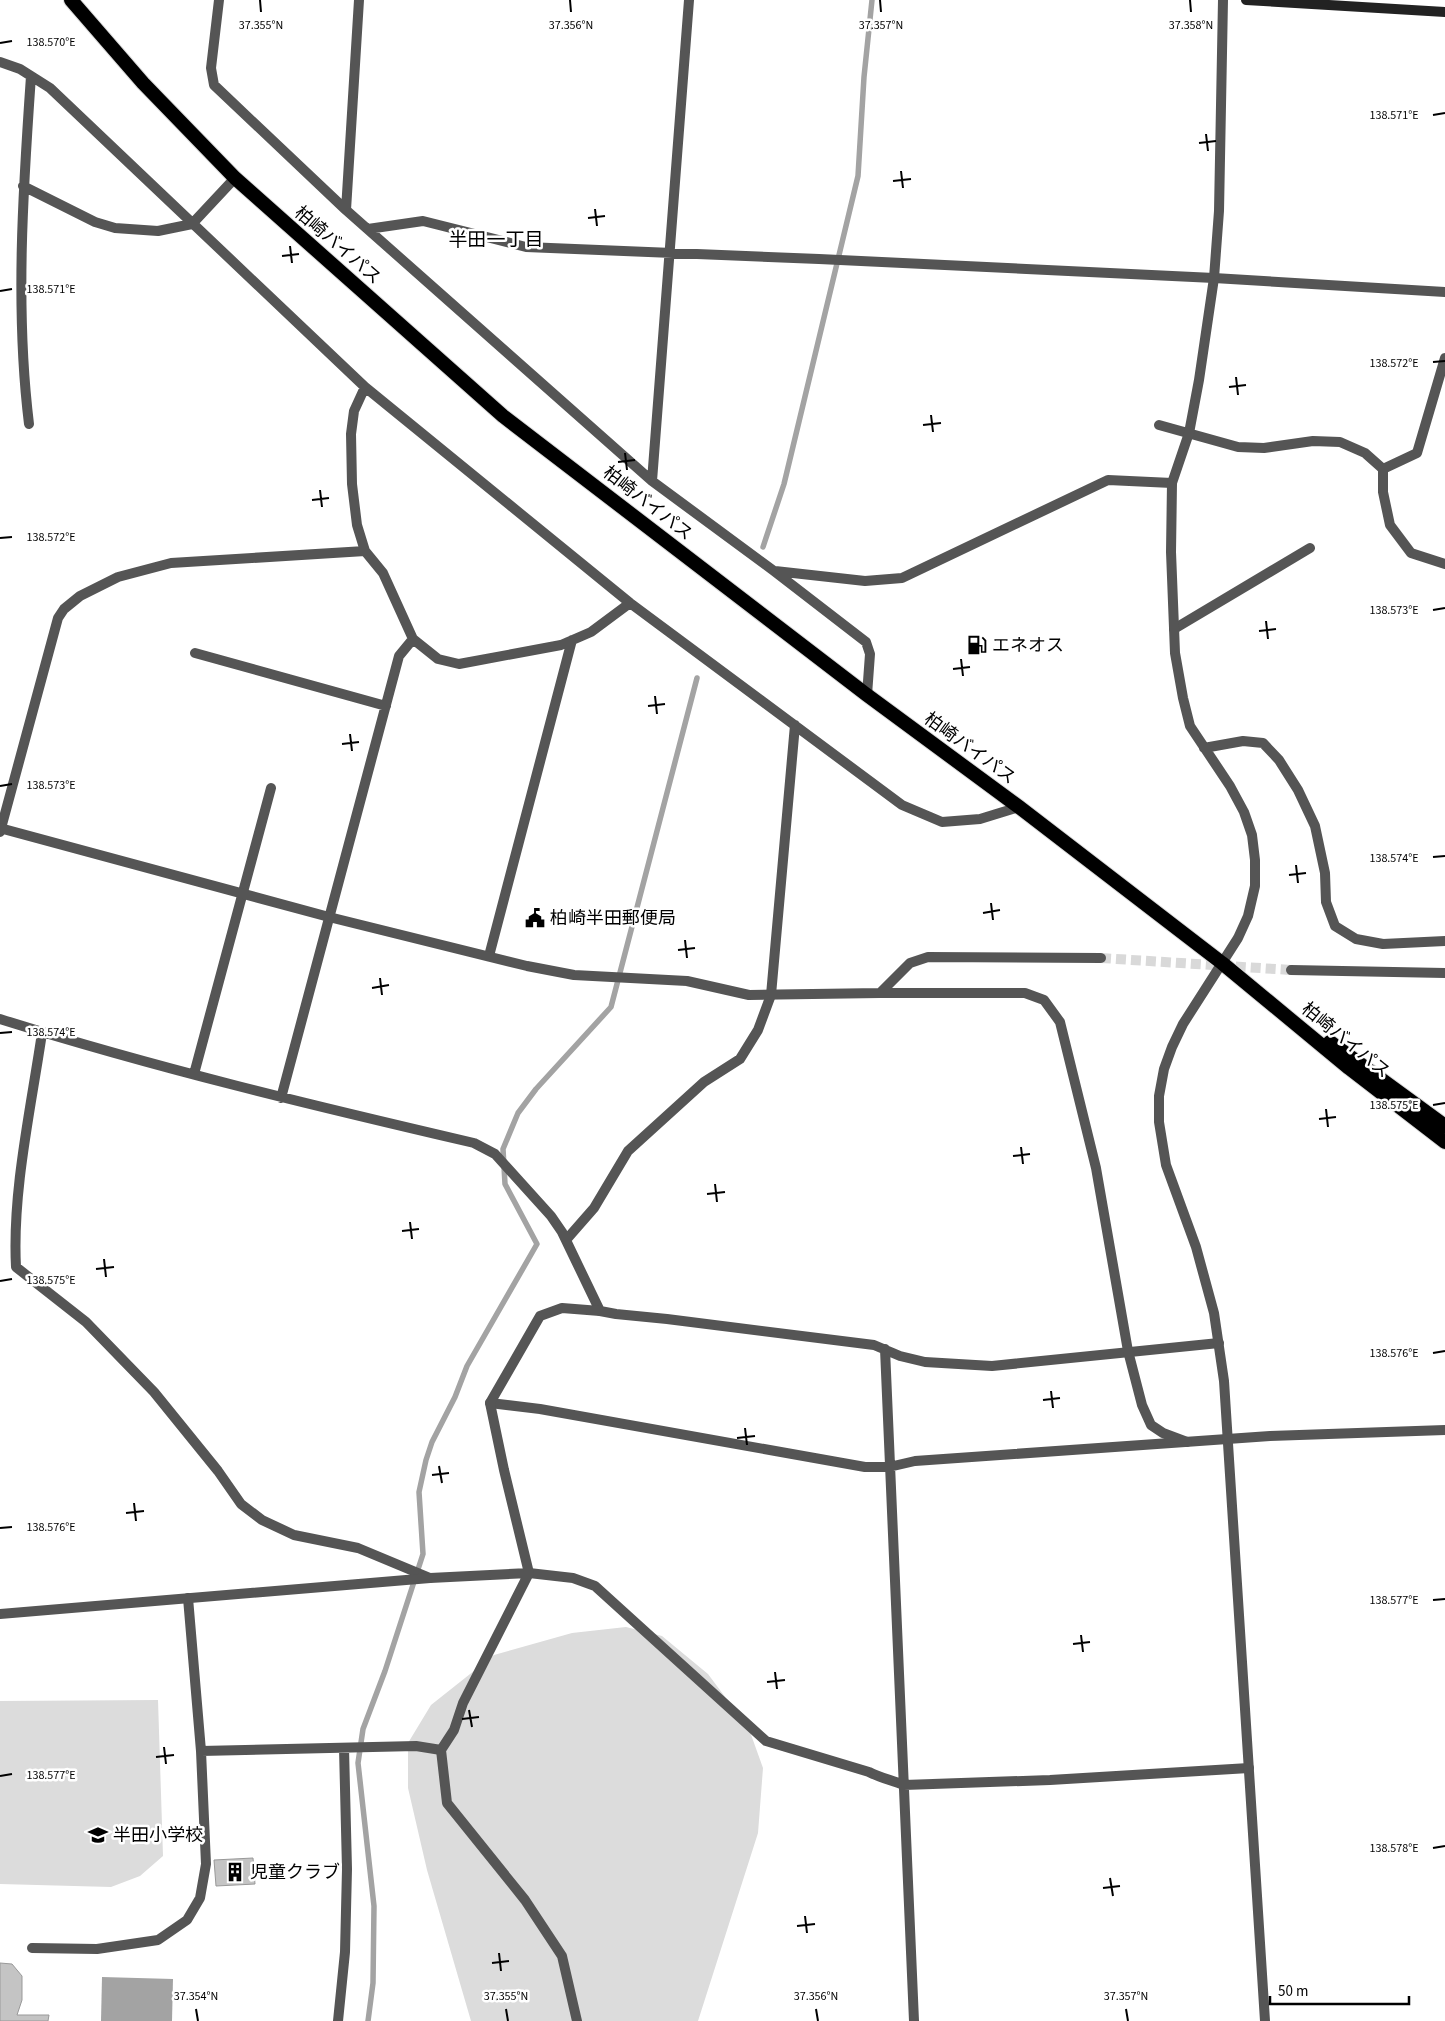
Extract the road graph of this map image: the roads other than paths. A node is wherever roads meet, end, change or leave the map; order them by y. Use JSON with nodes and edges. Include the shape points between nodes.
{"nodes":[{"id":1,"x":71,"y":0,"type":"edge"},
{"id":2,"x":220,"y":0,"type":"edge"},
{"id":3,"x":359,"y":0,"type":"edge"},
{"id":4,"x":689,"y":0,"type":"edge"},
{"id":5,"x":1223,"y":0,"type":"edge"},
{"id":6,"x":1246,"y":0,"type":"edge"},
{"id":7,"x":1445,"y":12,"type":"edge"},
{"id":8,"x":0,"y":62,"type":"edge"},
{"id":9,"x":31,"y":76,"type":"junction"},
{"id":10,"x":235,"y":178,"type":"junction"},
{"id":11,"x":23,"y":186,"type":"junction"},
{"id":12,"x":346,"y":210,"type":"junction"},
{"id":13,"x":192,"y":224,"type":"junction"},
{"id":14,"x":368,"y":229,"type":"junction"},
{"id":15,"x":669,"y":253,"type":"junction"},
{"id":16,"x":1214,"y":278,"type":"junction"},
{"id":17,"x":1445,"y":292,"type":"edge"},
{"id":18,"x":1445,"y":358,"type":"edge"},
{"id":19,"x":365,"y":387,"type":"junction"},
{"id":20,"x":29,"y":424,"type":"dead end"},
{"id":21,"x":1159,"y":426,"type":"dead end"},
{"id":22,"x":1189,"y":433,"type":"junction"},
{"id":23,"x":1383,"y":469,"type":"junction"},
{"id":24,"x":652,"y":481,"type":"junction"},
{"id":25,"x":1172,"y":483,"type":"junction"},
{"id":26,"x":1310,"y":548,"type":"dead end"},
{"id":27,"x":365,"y":551,"type":"junction"},
{"id":28,"x":1445,"y":564,"type":"edge"},
{"id":29,"x":774,"y":571,"type":"junction"},
{"id":30,"x":630,"y":603,"type":"junction"},
{"id":31,"x":1174,"y":629,"type":"junction"},
{"id":32,"x":413,"y":639,"type":"junction"},
{"id":33,"x":572,"y":640,"type":"junction"},
{"id":34,"x":195,"y":653,"type":"dead end"},
{"id":35,"x":867,"y":695,"type":"junction"},
{"id":36,"x":386,"y":706,"type":"junction"},
{"id":37,"x":795,"y":726,"type":"junction"},
{"id":38,"x":1204,"y":748,"type":"junction"},
{"id":39,"x":271,"y":788,"type":"dead end"},
{"id":40,"x":1019,"y":807,"type":"junction"},
{"id":41,"x":0,"y":829,"type":"edge"},
{"id":42,"x":241,"y":893,"type":"junction"},
{"id":43,"x":329,"y":917,"type":"junction"},
{"id":44,"x":1445,"y":941,"type":"edge"},
{"id":45,"x":489,"y":956,"type":"junction"},
{"id":46,"x":1101,"y":958,"type":"tunnel mouth"},
{"id":47,"x":1222,"y":963,"type":"junction"},
{"id":48,"x":1291,"y":970,"type":"tunnel mouth"},
{"id":49,"x":1445,"y":973,"type":"edge"},
{"id":50,"x":880,"y":993,"type":"junction"},
{"id":51,"x":771,"y":995,"type":"junction"},
{"id":52,"x":0,"y":1019,"type":"edge"},
{"id":53,"x":42,"y":1033,"type":"junction"},
{"id":54,"x":1350,"y":1063,"type":"junction"},
{"id":55,"x":194,"y":1074,"type":"junction"},
{"id":56,"x":281,"y":1098,"type":"junction"},
{"id":57,"x":1445,"y":1126,"type":"edge"},
{"id":58,"x":1445,"y":1142,"type":"edge"},
{"id":59,"x":566,"y":1240,"type":"junction"},
{"id":60,"x":600,"y":1311,"type":"junction"},
{"id":61,"x":1219,"y":1343,"type":"junction"},
{"id":62,"x":885,"y":1349,"type":"junction"},
{"id":63,"x":1128,"y":1351,"type":"junction"},
{"id":64,"x":490,"y":1403,"type":"junction"},
{"id":65,"x":1445,"y":1430,"type":"edge"},
{"id":66,"x":1228,"y":1440,"type":"junction"},
{"id":67,"x":1187,"y":1442,"type":"junction"},
{"id":68,"x":889,"y":1468,"type":"junction"},
{"id":69,"x":529,"y":1573,"type":"junction"},
{"id":70,"x":430,"y":1578,"type":"junction"},
{"id":71,"x":188,"y":1598,"type":"junction"},
{"id":72,"x":0,"y":1614,"type":"edge"},
{"id":73,"x":344,"y":1748,"type":"junction"},
{"id":74,"x":440,"y":1750,"type":"junction"},
{"id":75,"x":201,"y":1751,"type":"junction"},
{"id":76,"x":1249,"y":1768,"type":"junction"},
{"id":77,"x":904,"y":1785,"type":"junction"},
{"id":78,"x":32,"y":1948,"type":"dead end"},
{"id":79,"x":338,"y":2021,"type":"edge"},
{"id":80,"x":577,"y":2021,"type":"edge"},
{"id":81,"x":914,"y":2021,"type":"edge"},
{"id":82,"x":1265,"y":2021,"type":"edge"}],
"edges":[{"from":1,"to":10,"type":"highway","name":"柏崎バイパス","via":[[143,83]]},
{"from":2,"to":12,"type":"street","via":[[211,68],[214,85]]},
{"from":3,"to":12,"type":"street"},
{"from":4,"to":15,"type":"street"},
{"from":5,"to":16,"type":"street","via":[[1219,211]]},
{"from":6,"to":7,"type":"main road"},
{"from":8,"to":9,"type":"street"},
{"from":9,"to":11,"type":"street"},
{"from":9,"to":13,"type":"street","via":[[50,88]]},
{"from":10,"to":13,"type":"street"},
{"from":10,"to":35,"type":"highway","name":"柏崎バイパス","via":[[504,416]]},
{"from":11,"to":13,"type":"street","via":[[95,222],[115,228],[158,230]]},
{"from":11,"to":20,"type":"street","via":[[22,318]]},
{"from":12,"to":14,"type":"street"},
{"from":13,"to":19,"type":"street"},
{"from":14,"to":15,"type":"street","via":[[424,221],[526,247]]},
{"from":14,"to":24,"type":"street"},
{"from":15,"to":16,"type":"street"},
{"from":15,"to":24,"type":"street"},
{"from":16,"to":17,"type":"street"},
{"from":16,"to":22,"type":"street"},
{"from":18,"to":23,"type":"street","via":[[1417,453]]},
{"from":19,"to":27,"type":"street","via":[[354,411],[351,434],[352,484],[357,525]]},
{"from":19,"to":30,"type":"street"},
{"from":21,"to":22,"type":"street"},
{"from":22,"to":23,"type":"street","via":[[1238,447],[1340,442],[1365,453]]},
{"from":22,"to":25,"type":"street"},
{"from":23,"to":28,"type":"street","via":[[1382,492],[1390,525],[1411,553]]},
{"from":24,"to":29,"type":"street"},
{"from":25,"to":29,"type":"street","via":[[1108,480],[902,578],[865,581]]},
{"from":25,"to":31,"type":"street"},
{"from":26,"to":31,"type":"street"},
{"from":27,"to":32,"type":"street","via":[[384,573]]},
{"from":27,"to":41,"type":"street","via":[[171,563],[118,577],[80,596],[58,618]]},
{"from":29,"to":35,"type":"street","via":[[866,642],[870,654]]},
{"from":30,"to":33,"type":"street","via":[[590,632]]},
{"from":30,"to":37,"type":"street"},
{"from":31,"to":38,"type":"street","via":[[1175,653],[1190,726]]},
{"from":32,"to":33,"type":"street","via":[[438,659],[459,664],[561,645]]},
{"from":32,"to":36,"type":"street","via":[[399,656]]},
{"from":33,"to":45,"type":"street"},
{"from":34,"to":36,"type":"street"},
{"from":35,"to":40,"type":"highway","name":"柏崎バイパス"},
{"from":36,"to":43,"type":"street"},
{"from":37,"to":40,"type":"street","via":[[902,805],[942,822],[980,819]]},
{"from":37,"to":51,"type":"street"},
{"from":38,"to":44,"type":"street","via":[[1243,740],[1263,743],[1279,760],[1315,826],[1325,873],[1326,902],[1335,926],[1356,939],[1383,944]]},
{"from":38,"to":47,"type":"street","via":[[1244,812],[1252,835],[1255,860],[1255,886],[1248,916]]},
{"from":39,"to":42,"type":"street"},
{"from":40,"to":47,"type":"highway","name":"柏崎バイパス"},
{"from":41,"to":42,"type":"street"},
{"from":42,"to":43,"type":"street"},
{"from":42,"to":55,"type":"street"},
{"from":43,"to":45,"type":"street"},
{"from":43,"to":56,"type":"street"},
{"from":45,"to":51,"type":"street","via":[[574,975],[687,981],[749,995]]},
{"from":46,"to":50,"type":"street","via":[[928,957],[910,963]]},
{"from":47,"to":54,"type":"highway","name":"柏崎バイパス"},
{"from":47,"to":61,"type":"street","via":[[1172,1047],[1159,1096],[1159,1122],[1166,1165],[1196,1247]]},
{"from":48,"to":49,"type":"street"},
{"from":50,"to":51,"type":"street"},
{"from":50,"to":63,"type":"street","via":[[1025,993],[1044,1000],[1060,1022],[1096,1168]]},
{"from":51,"to":59,"type":"street","via":[[758,1030],[740,1059],[704,1082],[628,1151],[594,1208]]},
{"from":52,"to":53,"type":"street"},
{"from":53,"to":55,"type":"street"},
{"from":53,"to":70,"type":"street","via":[[22,1170],[15,1239],[16,1268],[93,1329],[154,1392],[241,1504],[262,1520],[294,1535],[358,1548]]},
{"from":54,"to":57,"type":"highway","name":"柏崎バイパス"},
{"from":54,"to":58,"type":"highway","name":"柏崎バイパス"},
{"from":55,"to":56,"type":"street"},
{"from":56,"to":59,"type":"street","via":[[474,1143],[495,1154],[551,1216]]},
{"from":59,"to":60,"type":"street"},
{"from":60,"to":62,"type":"street","via":[[874,1345]]},
{"from":60,"to":64,"type":"street","via":[[562,1308],[540,1316]]},
{"from":61,"to":63,"type":"street"},
{"from":61,"to":66,"type":"street"},
{"from":62,"to":63,"type":"street","via":[[926,1362],[992,1366]]},
{"from":62,"to":68,"type":"street"},
{"from":63,"to":67,"type":"street","via":[[1151,1425]]},
{"from":64,"to":68,"type":"street","via":[[865,1467]]},
{"from":64,"to":69,"type":"street"},
{"from":65,"to":66,"type":"street"},
{"from":66,"to":67,"type":"street"},
{"from":66,"to":76,"type":"street"},
{"from":67,"to":68,"type":"street","via":[[915,1461]]},
{"from":68,"to":77,"type":"street"},
{"from":69,"to":70,"type":"street"},
{"from":69,"to":74,"type":"street","via":[[463,1703],[454,1730]]},
{"from":69,"to":77,"type":"street","via":[[573,1578],[595,1586],[766,1741]]},
{"from":70,"to":71,"type":"street"},
{"from":71,"to":72,"type":"street"},
{"from":71,"to":75,"type":"street"},
{"from":73,"to":74,"type":"street","via":[[416,1746]]},
{"from":73,"to":75,"type":"street"},
{"from":73,"to":79,"type":"street","via":[[346,1916]]},
{"from":74,"to":80,"type":"street","via":[[447,1803],[525,1900],[562,1956]]},
{"from":75,"to":78,"type":"street","via":[[206,1864],[200,1898],[187,1920],[158,1940],[96,1949]]},
{"from":76,"to":77,"type":"street"},
{"from":76,"to":82,"type":"street"},
{"from":77,"to":81,"type":"street"}]}
